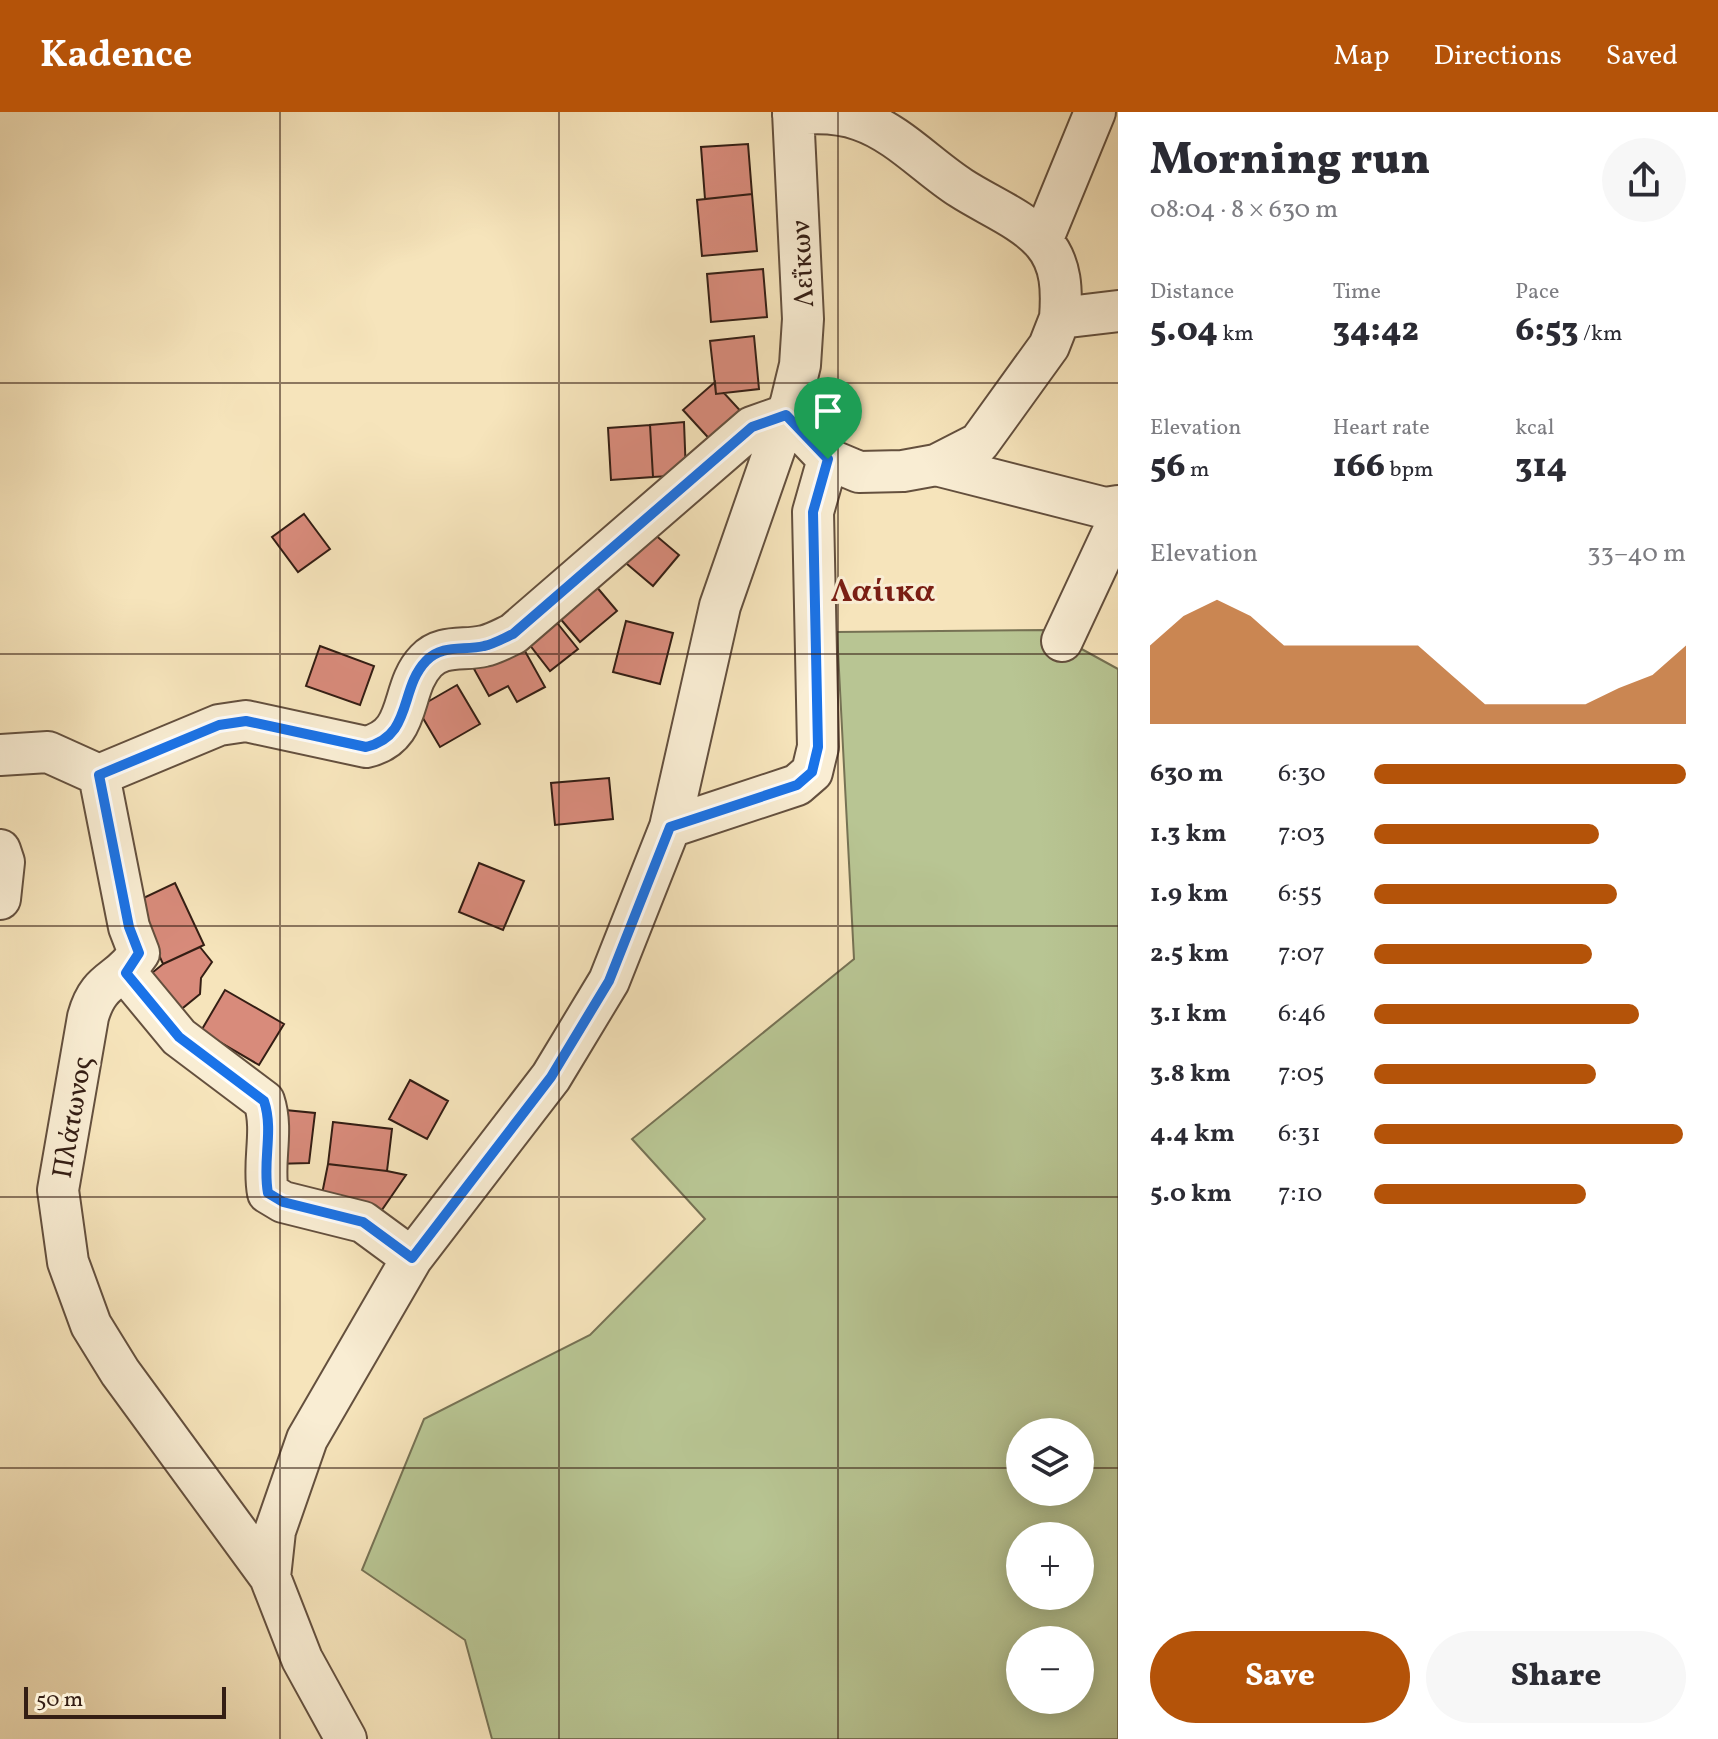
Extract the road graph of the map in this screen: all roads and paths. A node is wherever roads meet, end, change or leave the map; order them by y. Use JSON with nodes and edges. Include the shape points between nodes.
{"nodes":[{"id":1,"x":1095,"y":112,"type":"edge"},
{"id":2,"x":793,"y":113,"type":"edge"},
{"id":3,"x":1042,"y":241,"type":"junction"},
{"id":4,"x":1118,"y":311,"type":"edge"},
{"id":5,"x":1060,"y":318,"type":"junction"},
{"id":6,"x":786,"y":415,"type":"junction"},
{"id":7,"x":828,"y":459,"type":"junction"},
{"id":8,"x":936,"y":465,"type":"junction"},
{"id":9,"x":1118,"y":506,"type":"edge"},
{"id":10,"x":1118,"y":521,"type":"edge"},
{"id":11,"x":1062,"y":641,"type":"dead end"},
{"id":12,"x":0,"y":755,"type":"edge"},
{"id":13,"x":99,"y":775,"type":"junction"},
{"id":14,"x":670,"y":827,"type":"junction"},
{"id":15,"x":0,"y":850,"type":"edge"},
{"id":16,"x":0,"y":899,"type":"edge"},
{"id":17,"x":126,"y":973,"type":"junction"},
{"id":18,"x":412,"y":1258,"type":"junction"},
{"id":19,"x":270,"y":1577,"type":"junction"},
{"id":20,"x":346,"y":1739,"type":"edge"}],
"edges":[{"from":1,"to":3,"type":"street"},
{"from":2,"to":3,"type":"street","via":[[838,113],[883,131]]},
{"from":2,"to":6,"type":"street","name":"Λεΐκων","via":[[803,326],[800,365]]},
{"from":3,"to":5,"type":"street","via":[[1062,287]]},
{"from":4,"to":5,"type":"street"},
{"from":5,"to":8,"type":"street","via":[[1049,346],[979,443]]},
{"from":6,"to":7,"type":"street"},
{"from":6,"to":13,"type":"street","via":[[752,427],[513,634],[485,646],[445,649],[426,660],[397,727],[384,743],[366,747],[246,721],[219,725]]},
{"from":6,"to":14,"type":"street","name":"Λεΐκων","via":[[720,606]]},
{"from":7,"to":8,"type":"street","via":[[859,472]]},
{"from":7,"to":14,"type":"street","via":[[813,512],[818,747],[812,772],[797,785]]},
{"from":8,"to":9,"type":"street","via":[[1105,508]]},
{"from":10,"to":11,"type":"street"},
{"from":12,"to":13,"type":"street","via":[[48,752]]},
{"from":13,"to":17,"type":"street","via":[[129,927],[139,953]]},
{"from":14,"to":18,"type":"street","name":"Λεΐκων","via":[[609,981],[551,1077]]},
{"from":15,"to":16,"type":"street"},
{"from":17,"to":18,"type":"street","via":[[179,1037],[264,1101],[269,1117],[268,1193],[283,1202],[363,1222]]},
{"from":17,"to":19,"type":"street","name":"Πλάτωνος","via":[[104,983],[88,1017],[58,1190],[68,1262],[91,1325],[120,1372]]},
{"from":18,"to":19,"type":"street","name":"Λεΐκων","via":[[307,1439],[275,1531]]},
{"from":19,"to":20,"type":"street","via":[[302,1659]]}]}
